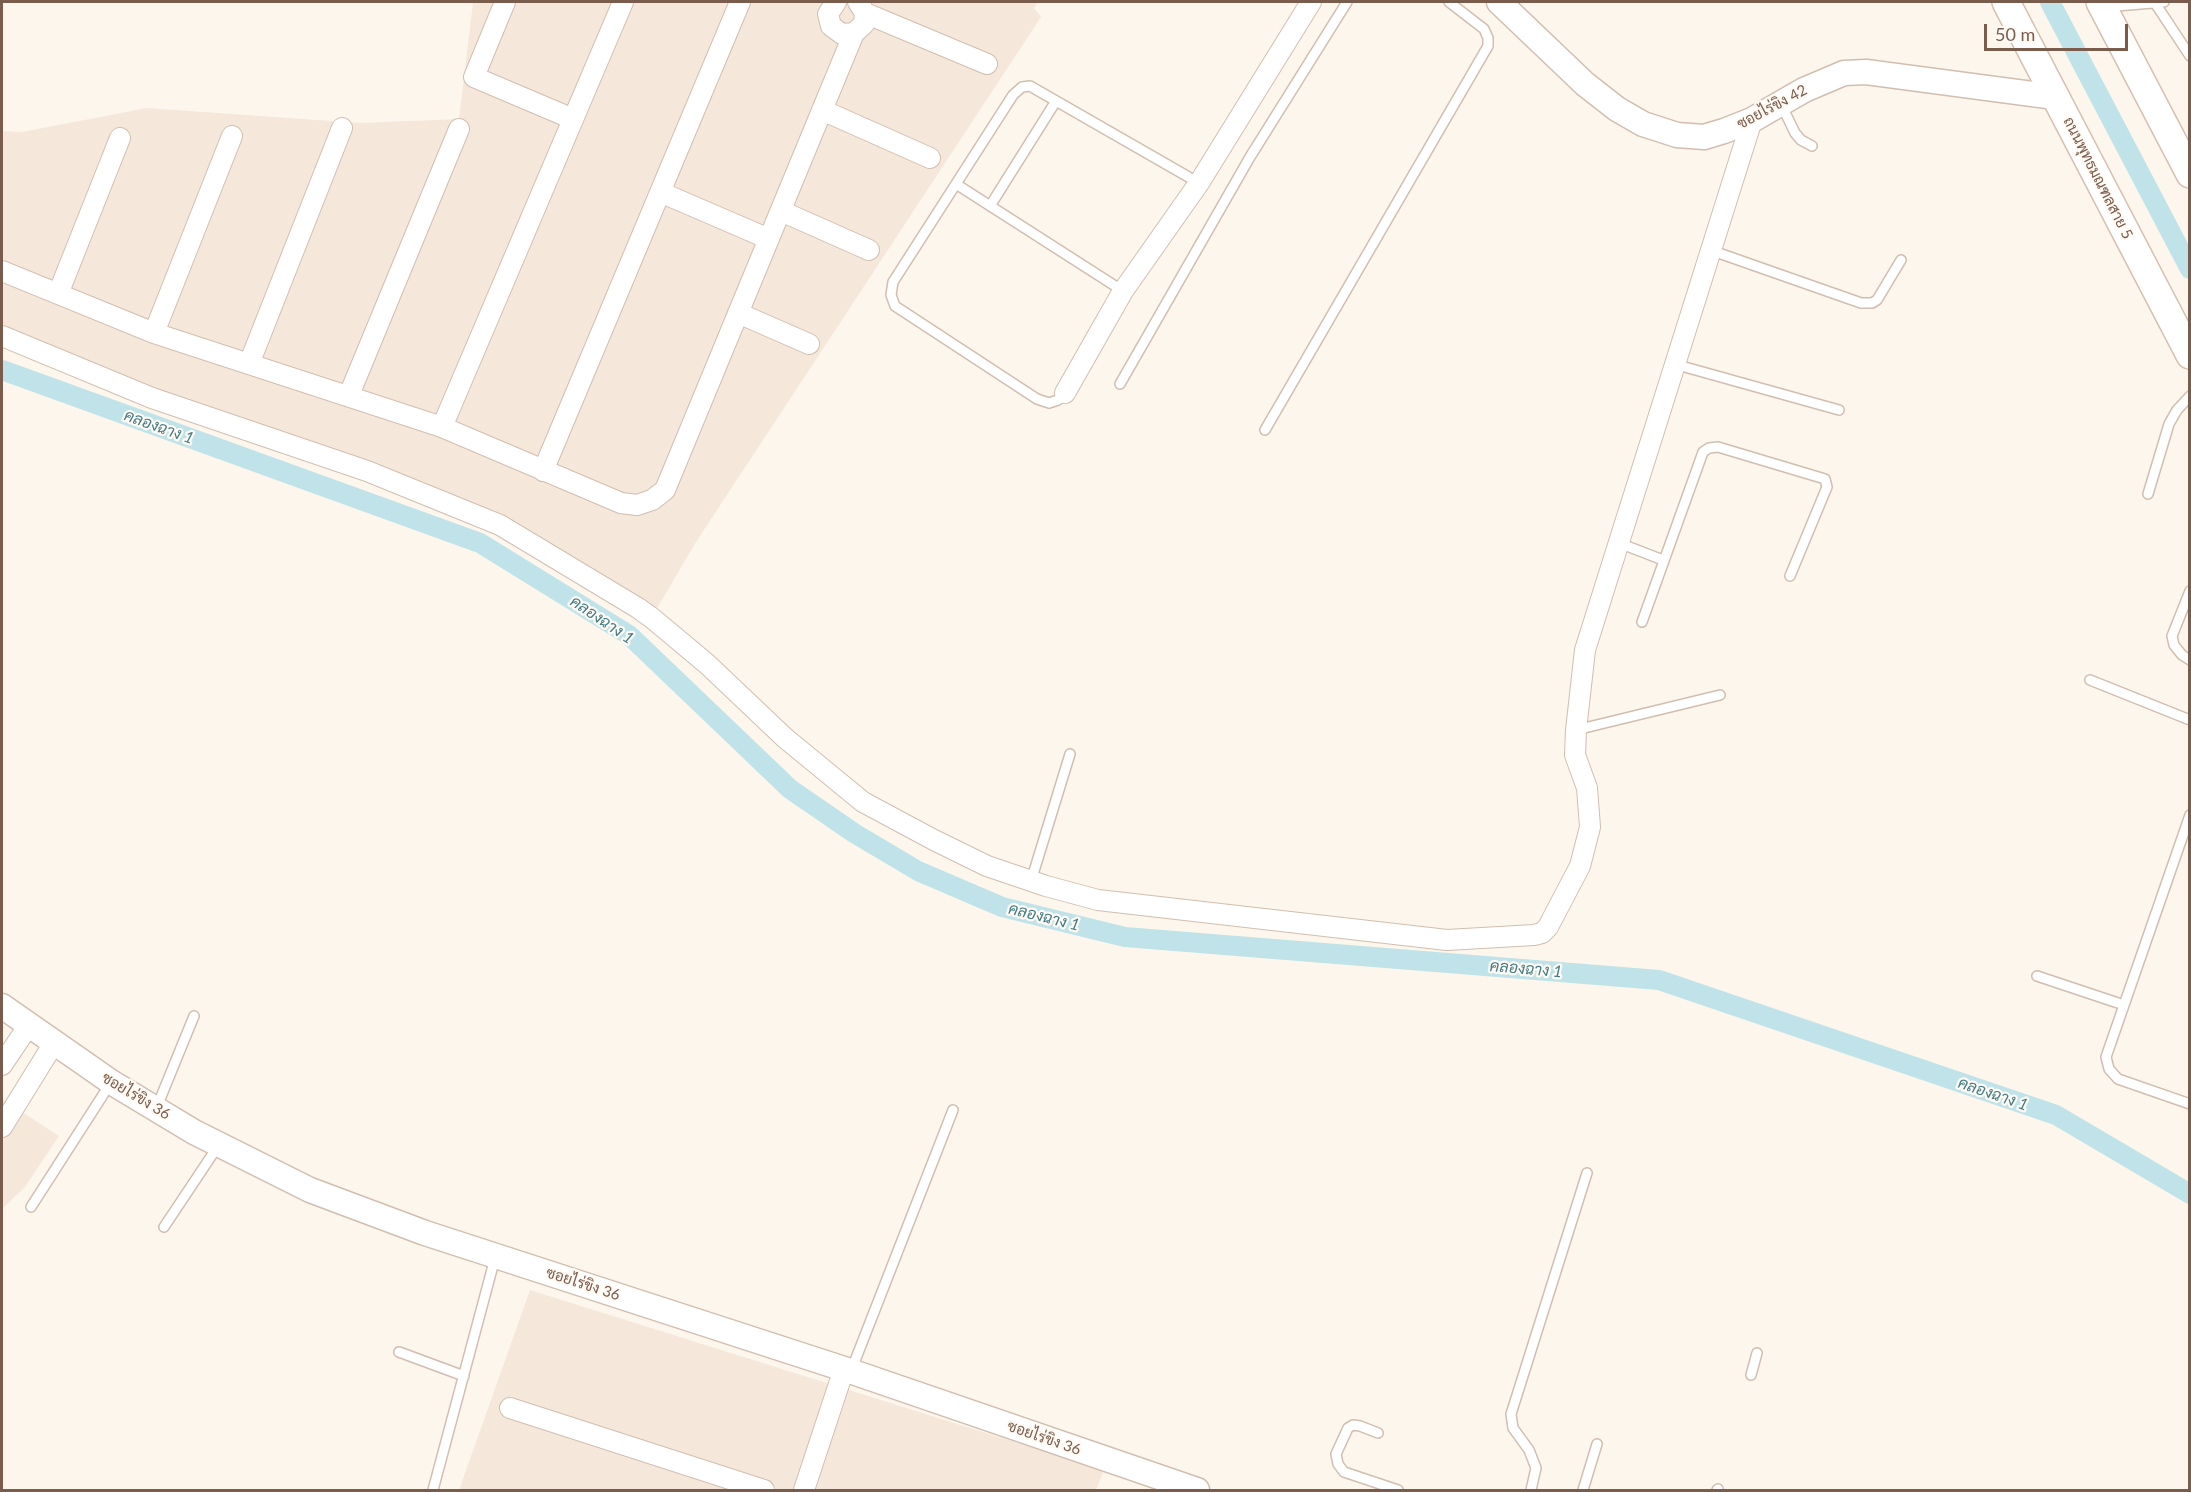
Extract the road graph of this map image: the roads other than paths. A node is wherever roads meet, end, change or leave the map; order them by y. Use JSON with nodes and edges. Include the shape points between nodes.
{"nodes":[{"id":1,"x":505,"y":2,"type":"edge"},
{"id":2,"x":623,"y":2,"type":"edge"},
{"id":3,"x":740,"y":2,"type":"edge"},
{"id":4,"x":833,"y":2,"type":"edge"},
{"id":5,"x":1311,"y":2,"type":"edge"},
{"id":6,"x":1347,"y":2,"type":"edge"},
{"id":7,"x":1449,"y":2,"type":"edge"},
{"id":8,"x":1498,"y":2,"type":"edge"},
{"id":9,"x":2006,"y":2,"type":"edge"},
{"id":10,"x":2159,"y":2,"type":"edge"},
{"id":11,"x":2102,"y":4,"type":"edge"},
{"id":12,"x":861,"y":5,"type":"edge"},
{"id":13,"x":854,"y":33,"type":"junction"},
{"id":14,"x":2190,"y":56,"type":"edge"},
{"id":15,"x":987,"y":64,"type":"dead end"},
{"id":16,"x":2055,"y":97,"type":"junction"},
{"id":17,"x":1056,"y":100,"type":"junction"},
{"id":18,"x":1781,"y":103,"type":"junction"},
{"id":19,"x":822,"y":110,"type":"junction"},
{"id":20,"x":573,"y":119,"type":"junction"},
{"id":21,"x":1752,"y":120,"type":"junction"},
{"id":22,"x":342,"y":128,"type":"dead end"},
{"id":23,"x":459,"y":129,"type":"dead end"},
{"id":24,"x":232,"y":136,"type":"dead end"},
{"id":25,"x":120,"y":138,"type":"dead end"},
{"id":26,"x":1812,"y":146,"type":"dead end"},
{"id":27,"x":930,"y":159,"type":"dead end"},
{"id":28,"x":2190,"y":174,"type":"edge"},
{"id":29,"x":1199,"y":183,"type":"junction"},
{"id":30,"x":956,"y":184,"type":"junction"},
{"id":31,"x":660,"y":192,"type":"junction"},
{"id":32,"x":990,"y":206,"type":"junction"},
{"id":33,"x":781,"y":211,"type":"junction"},
{"id":34,"x":769,"y":239,"type":"junction"},
{"id":35,"x":869,"y":250,"type":"dead end"},
{"id":36,"x":1710,"y":250,"type":"junction"},
{"id":37,"x":1901,"y":260,"type":"dead end"},
{"id":38,"x":2,"y":271,"type":"edge"},
{"id":39,"x":1123,"y":291,"type":"junction"},
{"id":40,"x":58,"y":294,"type":"junction"},
{"id":41,"x":738,"y":313,"type":"junction"},
{"id":42,"x":154,"y":333,"type":"junction"},
{"id":43,"x":2,"y":336,"type":"edge"},
{"id":44,"x":809,"y":344,"type":"dead end"},
{"id":45,"x":2190,"y":355,"type":"edge"},
{"id":46,"x":249,"y":364,"type":"junction"},
{"id":47,"x":1674,"y":364,"type":"junction"},
{"id":48,"x":1120,"y":384,"type":"dead end"},
{"id":49,"x":1065,"y":393,"type":"joint"},
{"id":50,"x":349,"y":395,"type":"junction"},
{"id":51,"x":2190,"y":396,"type":"edge"},
{"id":52,"x":1839,"y":410,"type":"dead end"},
{"id":53,"x":442,"y":427,"type":"junction"},
{"id":54,"x":1265,"y":430,"type":"dead end"},
{"id":55,"x":543,"y":471,"type":"junction"},
{"id":56,"x":2148,"y":494,"type":"dead end"},
{"id":57,"x":1619,"y":543,"type":"junction"},
{"id":58,"x":1663,"y":560,"type":"junction"},
{"id":59,"x":1790,"y":576,"type":"dead end"},
{"id":60,"x":2190,"y":591,"type":"edge"},
{"id":61,"x":1642,"y":622,"type":"dead end"},
{"id":62,"x":2190,"y":660,"type":"edge"},
{"id":63,"x":2090,"y":680,"type":"dead end"},
{"id":64,"x":1720,"y":695,"type":"dead end"},
{"id":65,"x":2190,"y":720,"type":"edge"},
{"id":66,"x":1576,"y":730,"type":"junction"},
{"id":67,"x":1070,"y":754,"type":"dead end"},
{"id":68,"x":2190,"y":815,"type":"edge"},
{"id":69,"x":1031,"y":881,"type":"junction"},
{"id":70,"x":2037,"y":976,"type":"dead end"},
{"id":71,"x":2124,"y":1005,"type":"junction"},
{"id":72,"x":2,"y":1006,"type":"edge"},
{"id":73,"x":194,"y":1016,"type":"dead end"},
{"id":74,"x":29,"y":1025,"type":"junction"},
{"id":75,"x":54,"y":1043,"type":"junction"},
{"id":76,"x":2,"y":1065,"type":"edge"},
{"id":77,"x":111,"y":1082,"type":"junction"},
{"id":78,"x":2190,"y":1104,"type":"edge"},
{"id":79,"x":156,"y":1109,"type":"junction"},
{"id":80,"x":952,"y":1110,"type":"dead end"},
{"id":81,"x":3,"y":1120,"type":"edge"},
{"id":82,"x":220,"y":1144,"type":"junction"},
{"id":83,"x":1587,"y":1173,"type":"dead end"},
{"id":84,"x":31,"y":1207,"type":"dead end"},
{"id":85,"x":164,"y":1227,"type":"dead end"},
{"id":86,"x":495,"y":1256,"type":"junction"},
{"id":87,"x":399,"y":1352,"type":"dead end"},
{"id":88,"x":1757,"y":1353,"type":"dead end"},
{"id":89,"x":847,"y":1370,"type":"junction"},
{"id":90,"x":1751,"y":1375,"type":"dead end"},
{"id":91,"x":464,"y":1376,"type":"junction"},
{"id":92,"x":510,"y":1408,"type":"dead end"},
{"id":93,"x":1378,"y":1433,"type":"dead end"},
{"id":94,"x":1597,"y":1444,"type":"dead end"},
{"id":95,"x":433,"y":1491,"type":"edge"},
{"id":96,"x":764,"y":1491,"type":"edge"},
{"id":97,"x":804,"y":1491,"type":"edge"},
{"id":98,"x":1197,"y":1491,"type":"edge"},
{"id":99,"x":1398,"y":1491,"type":"edge"},
{"id":100,"x":1531,"y":1491,"type":"edge"},
{"id":101,"x":1583,"y":1491,"type":"edge"}],
"edges":[{"from":1,"to":20,"type":"street","via":[[474,77]]},
{"from":2,"to":20,"type":"street"},
{"from":3,"to":31,"type":"street"},
{"from":4,"to":13,"type":"street","via":[[828,14],[831,26],[842,34]]},
{"from":5,"to":29,"type":"street"},
{"from":6,"to":48,"type":"lane","via":[[1250,157]]},
{"from":7,"to":54,"type":"lane","via":[[1484,29],[1488,46]]},
{"from":8,"to":21,"type":"street","name":"ซอยไร่ขิง 42","via":[[1585,84],[1643,123],[1677,135],[1704,137]]},
{"from":9,"to":16,"type":"main road","name":"ถนนพุทธมณฑลสาย 5"},
{"from":10,"to":11,"type":"lane"},
{"from":10,"to":14,"type":"lane"},
{"from":11,"to":28,"type":"main road"},
{"from":12,"to":13,"type":"street","via":[[864,24]]},
{"from":12,"to":15,"type":"street"},
{"from":13,"to":19,"type":"street"},
{"from":16,"to":18,"type":"street","name":"ซอยไร่ขิง 42","via":[[1866,72],[1826,79]]},
{"from":16,"to":45,"type":"main road","name":"ถนนพุทธมณฑลสาย 5"},
{"from":17,"to":29,"type":"lane"},
{"from":17,"to":30,"type":"lane","via":[[1030,86],[1012,94]]},
{"from":17,"to":32,"type":"lane"},
{"from":18,"to":21,"type":"street","name":"ซอยไร่ขิง 42"},
{"from":18,"to":26,"type":"lane","via":[[1795,133]]},
{"from":19,"to":27,"type":"street"},
{"from":19,"to":33,"type":"street"},
{"from":20,"to":53,"type":"street"},
{"from":21,"to":36,"type":"street"},
{"from":22,"to":46,"type":"street"},
{"from":23,"to":50,"type":"street"},
{"from":24,"to":42,"type":"street"},
{"from":25,"to":40,"type":"street"},
{"from":29,"to":39,"type":"street"},
{"from":30,"to":32,"type":"lane"},
{"from":30,"to":49,"type":"lane","via":[[893,282],[891,295],[895,306],[1037,399],[1048,403]]},
{"from":31,"to":34,"type":"street"},
{"from":31,"to":55,"type":"street"},
{"from":32,"to":39,"type":"lane"},
{"from":33,"to":34,"type":"street"},
{"from":33,"to":35,"type":"street"},
{"from":34,"to":41,"type":"street"},
{"from":36,"to":37,"type":"lane","via":[[1861,303],[1877,300]]},
{"from":36,"to":47,"type":"street"},
{"from":38,"to":40,"type":"street"},
{"from":39,"to":49,"type":"street"},
{"from":40,"to":42,"type":"street"},
{"from":41,"to":44,"type":"street"},
{"from":41,"to":55,"type":"street","via":[[665,490],[637,505],[621,503]]},
{"from":42,"to":46,"type":"street"},
{"from":43,"to":69,"type":"street","via":[[153,398],[367,471],[500,525],[645,613],[863,802],[987,866]]},
{"from":46,"to":50,"type":"street"},
{"from":47,"to":52,"type":"lane"},
{"from":47,"to":57,"type":"street"},
{"from":50,"to":53,"type":"street"},
{"from":51,"to":56,"type":"lane","via":[[2169,424]]},
{"from":53,"to":55,"type":"street"},
{"from":57,"to":58,"type":"lane"},
{"from":57,"to":66,"type":"street","via":[[1585,650]]},
{"from":58,"to":59,"type":"lane","via":[[1702,452],[1718,447],[1825,479],[1827,487]]},
{"from":58,"to":61,"type":"lane"},
{"from":60,"to":62,"type":"lane","via":[[2172,636],[2174,645]]},
{"from":63,"to":65,"type":"lane"},
{"from":64,"to":66,"type":"lane"},
{"from":66,"to":69,"type":"street","via":[[1575,755],[1587,788],[1590,827],[1580,866],[1542,933],[1435,939],[1098,900]]},
{"from":67,"to":69,"type":"lane"},
{"from":68,"to":71,"type":"lane"},
{"from":70,"to":71,"type":"lane"},
{"from":71,"to":78,"type":"lane","via":[[2106,1057],[2109,1069],[2118,1079]]},
{"from":72,"to":74,"type":"street","name":"ซอยไร่ขิง 36"},
{"from":73,"to":79,"type":"lane"},
{"from":74,"to":75,"type":"street","name":"ซอยไร่ขิง 36"},
{"from":74,"to":76,"type":"street"},
{"from":75,"to":77,"type":"street","name":"ซอยไร่ขิง 36"},
{"from":75,"to":81,"type":"street"},
{"from":77,"to":79,"type":"street","name":"ซอยไร่ขิง 36"},
{"from":77,"to":84,"type":"lane"},
{"from":79,"to":82,"type":"street","name":"ซอยไร่ขิง 36"},
{"from":80,"to":89,"type":"lane"},
{"from":82,"to":85,"type":"lane"},
{"from":82,"to":86,"type":"street","name":"ซอยไร่ขิง 36","via":[[310,1190]]},
{"from":83,"to":100,"type":"lane","via":[[1510,1414],[1513,1428],[1536,1468]]},
{"from":86,"to":89,"type":"street","name":"ซอยไร่ขิง 36"},
{"from":86,"to":91,"type":"lane"},
{"from":87,"to":91,"type":"lane"},
{"from":88,"to":90,"type":"lane"},
{"from":89,"to":97,"type":"street"},
{"from":89,"to":98,"type":"street","name":"ซอยไร่ขิง 36"},
{"from":91,"to":95,"type":"lane"},
{"from":92,"to":96,"type":"street"},
{"from":93,"to":99,"type":"lane","via":[[1360,1426],[1348,1428],[1336,1454],[1338,1464],[1344,1472]]},
{"from":94,"to":101,"type":"lane"}]}
